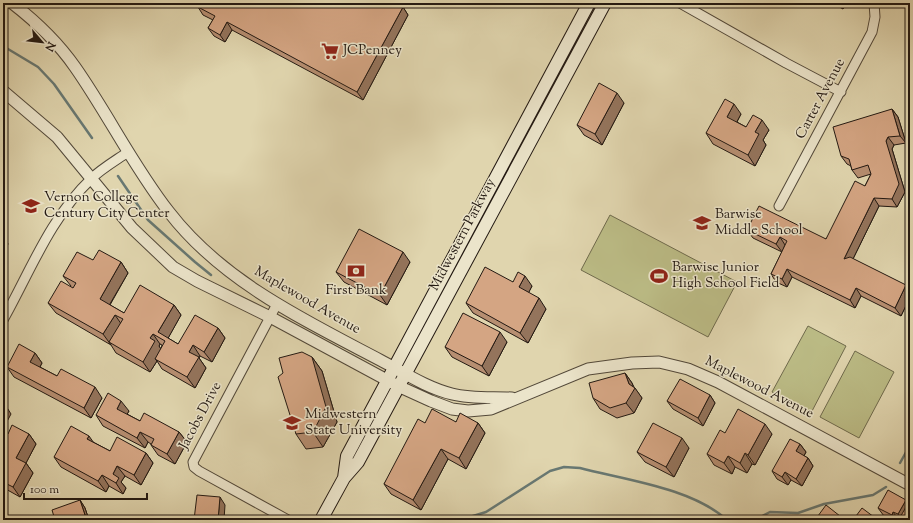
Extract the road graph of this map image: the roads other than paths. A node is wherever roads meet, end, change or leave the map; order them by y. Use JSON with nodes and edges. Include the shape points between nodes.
{"nodes":[{"id":1,"x":12,"y":3,"type":"edge"},
{"id":2,"x":589,"y":3,"type":"edge"},
{"id":3,"x":605,"y":3,"type":"edge"},
{"id":4,"x":680,"y":3,"type":"edge"},
{"id":5,"x":874,"y":3,"type":"edge"},
{"id":6,"x":577,"y":25,"type":"junction"},
{"id":7,"x":589,"y":31,"type":"junction"},
{"id":8,"x":3,"y":91,"type":"edge"},
{"id":9,"x":841,"y":92,"type":"junction"},
{"id":10,"x":128,"y":152,"type":"junction"},
{"id":11,"x":92,"y":178,"type":"junction"},
{"id":12,"x":485,"y":197,"type":"junction"},
{"id":13,"x":497,"y":203,"type":"junction"},
{"id":14,"x":780,"y":206,"type":"dead end"},
{"id":15,"x":277,"y":304,"type":"junction"},
{"id":16,"x":270,"y":317,"type":"junction"},
{"id":17,"x":3,"y":320,"type":"edge"},
{"id":18,"x":394,"y":367,"type":"junction"},
{"id":19,"x":405,"y":374,"type":"junction"},
{"id":20,"x":387,"y":380,"type":"junction"},
{"id":21,"x":398,"y":386,"type":"junction"},
{"id":22,"x":516,"y":398,"type":"junction"},
{"id":23,"x":344,"y":478,"type":"junction"},
{"id":24,"x":910,"y":485,"type":"edge"},
{"id":25,"x":288,"y":520,"type":"edge"},
{"id":26,"x":321,"y":520,"type":"edge"}],
"edges":[{"from":1,"to":10,"type":"street","name":"Maplewood Avenue","via":[[26,14],[74,65]]},
{"from":2,"to":6,"type":"main road","name":"Midwestern Parkway"},
{"from":3,"to":7,"type":"main road","name":"Midwestern Parkway"},
{"from":4,"to":9,"type":"street"},
{"from":5,"to":9,"type":"street","name":"Carter Avenue","via":[[872,32]]},
{"from":6,"to":7,"type":"main road"},
{"from":6,"to":12,"type":"main road","name":"Midwestern Parkway"},
{"from":7,"to":13,"type":"main road","name":"Midwestern Parkway"},
{"from":8,"to":11,"type":"street","name":"Maplewood Avenue","via":[[57,137]]},
{"from":9,"to":14,"type":"street","name":"Carter Avenue"},
{"from":10,"to":11,"type":"street"},
{"from":10,"to":15,"type":"street","name":"Maplewood Avenue","via":[[168,211],[186,232],[223,266]]},
{"from":11,"to":16,"type":"street","name":"Maplewood Avenue","via":[[144,241],[173,267]]},
{"from":11,"to":17,"type":"street","via":[[68,204],[54,225]]},
{"from":12,"to":13,"type":"main road"},
{"from":12,"to":18,"type":"main road","name":"Midwestern Parkway"},
{"from":13,"to":19,"type":"main road","name":"Midwestern Parkway"},
{"from":15,"to":16,"type":"street","name":"Jacobs Drive"},
{"from":15,"to":18,"type":"street","name":"Maplewood Avenue"},
{"from":16,"to":20,"type":"street","name":"Maplewood Avenue"},
{"from":16,"to":25,"type":"street","name":"Jacobs Drive","via":[[193,462],[194,467],[200,471]]},
{"from":18,"to":19,"type":"street","name":"Maplewood Avenue"},
{"from":18,"to":20,"type":"main road","name":"Midwestern Parkway"},
{"from":19,"to":21,"type":"main road","name":"Midwestern Parkway"},
{"from":19,"to":22,"type":"street","name":"Maplewood Avenue","via":[[452,394]]},
{"from":20,"to":21,"type":"street","name":"Maplewood Avenue"},
{"from":20,"to":23,"type":"main road","name":"Midwestern Parkway","via":[[346,456]]},
{"from":21,"to":22,"type":"street","name":"Maplewood Avenue","via":[[452,409],[468,411],[491,409]]},
{"from":21,"to":23,"type":"main road","name":"Midwestern Parkway","via":[[358,462]]},
{"from":22,"to":24,"type":"street","name":"Maplewood Avenue","via":[[588,369],[614,364],[659,362],[688,369],[718,382]]},
{"from":23,"to":26,"type":"main road","name":"Midwestern Parkway"}]}
